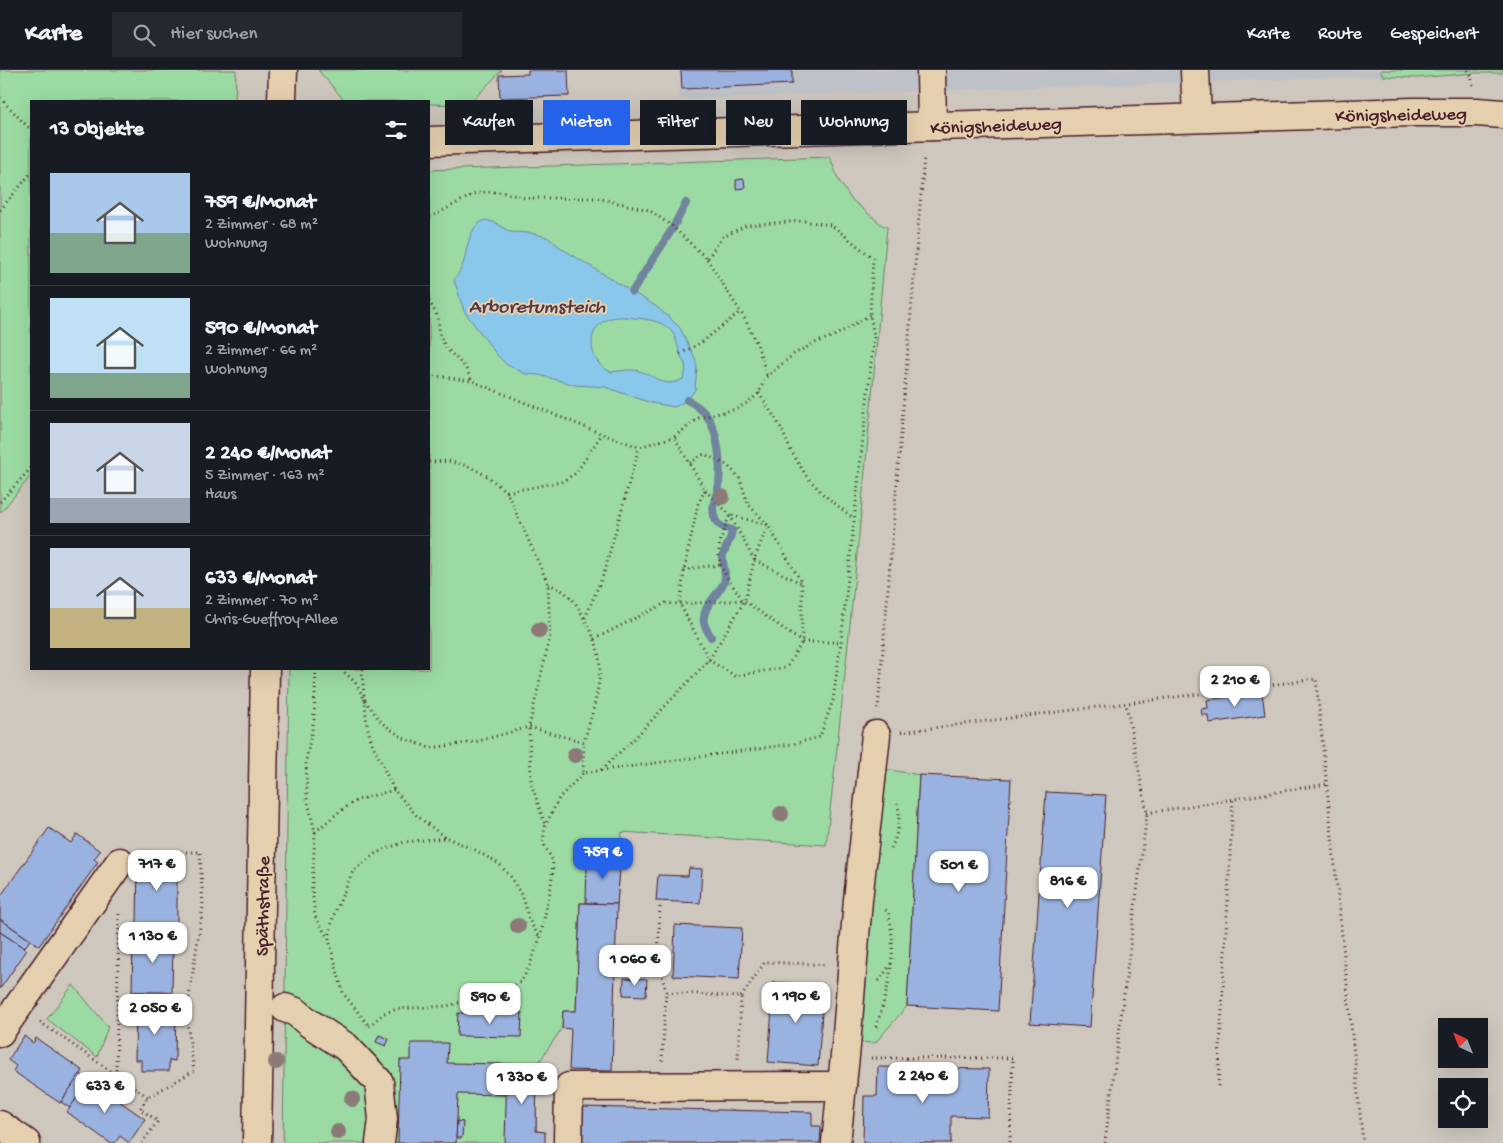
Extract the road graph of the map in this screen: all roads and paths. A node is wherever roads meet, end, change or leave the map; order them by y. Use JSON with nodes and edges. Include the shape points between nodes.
{"nodes":[{"id":1,"x":283,"y":70,"type":"edge"},
{"id":2,"x":931,"y":70,"type":"edge"},
{"id":3,"x":1194,"y":70,"type":"edge"},
{"id":4,"x":1468,"y":70,"type":"edge"},
{"id":5,"x":1471,"y":75,"type":"dead end"},
{"id":6,"x":0,"y":98,"type":"edge"},
{"id":7,"x":282,"y":100,"type":"edge"},
{"id":8,"x":1503,"y":114,"type":"edge"},
{"id":9,"x":1197,"y":118,"type":"junction"},
{"id":10,"x":932,"y":126,"type":"junction"},
{"id":11,"x":30,"y":129,"type":"edge"},
{"id":12,"x":430,"y":141,"type":"edge"},
{"id":13,"x":924,"y":157,"type":"dead end"},
{"id":14,"x":30,"y":174,"type":"edge"},
{"id":15,"x":0,"y":210,"type":"edge"},
{"id":16,"x":430,"y":217,"type":"edge"},
{"id":17,"x":708,"y":260,"type":"junction"},
{"id":18,"x":430,"y":304,"type":"edge"},
{"id":19,"x":740,"y":312,"type":"junction"},
{"id":20,"x":870,"y":315,"type":"junction"},
{"id":21,"x":680,"y":354,"type":"dead end"},
{"id":22,"x":430,"y":375,"type":"edge"},
{"id":23,"x":767,"y":376,"type":"junction"},
{"id":24,"x":472,"y":381,"type":"junction"},
{"id":25,"x":759,"y":393,"type":"junction"},
{"id":26,"x":602,"y":434,"type":"junction"},
{"id":27,"x":674,"y":437,"type":"junction"},
{"id":28,"x":639,"y":447,"type":"junction"},
{"id":29,"x":430,"y":462,"type":"edge"},
{"id":30,"x":690,"y":463,"type":"junction"},
{"id":31,"x":30,"y":469,"type":"edge"},
{"id":32,"x":706,"y":490,"type":"junction"},
{"id":33,"x":507,"y":492,"type":"junction"},
{"id":34,"x":0,"y":502,"type":"edge"},
{"id":35,"x":728,"y":515,"type":"junction"},
{"id":36,"x":854,"y":518,"type":"junction"},
{"id":37,"x":768,"y":526,"type":"junction"},
{"id":38,"x":754,"y":560,"type":"junction"},
{"id":39,"x":720,"y":565,"type":"junction"},
{"id":40,"x":684,"y":571,"type":"junction"},
{"id":41,"x":802,"y":583,"type":"junction"},
{"id":42,"x":548,"y":584,"type":"junction"},
{"id":43,"x":744,"y":600,"type":"junction"},
{"id":44,"x":680,"y":604,"type":"junction"},
{"id":45,"x":584,"y":618,"type":"junction"},
{"id":46,"x":594,"y":639,"type":"junction"},
{"id":47,"x":802,"y":642,"type":"junction"},
{"id":48,"x":841,"y":642,"type":"junction"},
{"id":49,"x":709,"y":660,"type":"junction"},
{"id":50,"x":264,"y":670,"type":"edge"},
{"id":51,"x":316,"y":670,"type":"edge"},
{"id":52,"x":342,"y":670,"type":"edge"},
{"id":53,"x":363,"y":670,"type":"edge"},
{"id":54,"x":366,"y":702,"type":"junction"},
{"id":55,"x":1126,"y":704,"type":"junction"},
{"id":56,"x":529,"y":727,"type":"junction"},
{"id":57,"x":876,"y":735,"type":"junction"},
{"id":58,"x":584,"y":742,"type":"junction"},
{"id":59,"x":600,"y":770,"type":"junction"},
{"id":60,"x":583,"y":773,"type":"junction"},
{"id":61,"x":1327,"y":784,"type":"junction"},
{"id":62,"x":394,"y":790,"type":"junction"},
{"id":63,"x":1233,"y":799,"type":"junction"},
{"id":64,"x":1147,"y":813,"type":"junction"},
{"id":65,"x":545,"y":826,"type":"junction"},
{"id":66,"x":315,"y":832,"type":"junction"},
{"id":67,"x":447,"y":838,"type":"junction"},
{"id":68,"x":120,"y":862,"type":"junction"},
{"id":69,"x":660,"y":907,"type":"dead end"},
{"id":70,"x":540,"y":938,"type":"junction"},
{"id":71,"x":329,"y":940,"type":"junction"},
{"id":72,"x":852,"y":966,"type":"junction"},
{"id":73,"x":666,"y":992,"type":"junction"},
{"id":74,"x":741,"y":996,"type":"junction"},
{"id":75,"x":18,"y":1006,"type":"junction"},
{"id":76,"x":276,"y":1016,"type":"junction"},
{"id":77,"x":369,"y":1026,"type":"junction"},
{"id":78,"x":0,"y":1032,"type":"edge"},
{"id":79,"x":369,"y":1034,"type":"dead end"},
{"id":80,"x":845,"y":1058,"type":"junction"},
{"id":81,"x":116,"y":1074,"type":"junction"},
{"id":82,"x":736,"y":1086,"type":"junction"},
{"id":83,"x":842,"y":1086,"type":"junction"},
{"id":84,"x":1218,"y":1086,"type":"dead end"},
{"id":85,"x":661,"y":1087,"type":"junction"},
{"id":86,"x":148,"y":1097,"type":"junction"},
{"id":87,"x":0,"y":1125,"type":"edge"},
{"id":88,"x":26,"y":1143,"type":"edge"},
{"id":89,"x":142,"y":1143,"type":"edge"},
{"id":90,"x":257,"y":1143,"type":"edge"},
{"id":91,"x":380,"y":1143,"type":"edge"},
{"id":92,"x":568,"y":1143,"type":"edge"},
{"id":93,"x":836,"y":1143,"type":"edge"},
{"id":94,"x":1010,"y":1143,"type":"edge"},
{"id":95,"x":1105,"y":1143,"type":"edge"},
{"id":96,"x":1363,"y":1143,"type":"edge"}],
"edges":[{"from":1,"to":7,"type":"street"},
{"from":2,"to":10,"type":"street"},
{"from":3,"to":9,"type":"street"},
{"from":4,"to":5,"type":"path"},
{"from":6,"to":11,"type":"path"},
{"from":8,"to":9,"type":"street","name":"Königsheideweg","via":[[1413,112]]},
{"from":9,"to":10,"type":"street","name":"Königsheideweg"},
{"from":10,"to":12,"type":"street","name":"Königsheideweg"},
{"from":13,"to":57,"type":"path"},
{"from":14,"to":15,"type":"path"},
{"from":16,"to":17,"type":"path","via":[[474,194],[501,192],[525,198],[606,199],[649,210],[672,226]]},
{"from":17,"to":19,"type":"path"},
{"from":17,"to":20,"type":"path","via":[[723,237],[747,225],[804,221],[830,225],[873,258]]},
{"from":18,"to":24,"type":"path","via":[[438,317],[440,336],[446,348],[465,367]]},
{"from":19,"to":21,"type":"path","via":[[702,342]]},
{"from":19,"to":23,"type":"path","via":[[757,344]]},
{"from":20,"to":23,"type":"path","via":[[794,354]]},
{"from":20,"to":36,"type":"path","via":[[874,336]]},
{"from":22,"to":24,"type":"path"},
{"from":23,"to":25,"type":"path"},
{"from":24,"to":26,"type":"path"},
{"from":25,"to":27,"type":"path","via":[[736,409],[699,418]]},
{"from":25,"to":36,"type":"path","via":[[807,477]]},
{"from":26,"to":28,"type":"path"},
{"from":26,"to":33,"type":"path","via":[[576,473],[561,482]]},
{"from":27,"to":28,"type":"path"},
{"from":27,"to":30,"type":"path"},
{"from":28,"to":45,"type":"path","via":[[604,573]]},
{"from":29,"to":33,"type":"path","via":[[448,461],[468,466]]},
{"from":30,"to":32,"type":"path"},
{"from":30,"to":37,"type":"path","via":[[704,454],[727,465],[739,478],[748,504]]},
{"from":31,"to":34,"type":"path"},
{"from":32,"to":35,"type":"path"},
{"from":32,"to":40,"type":"path","via":[[698,504]]},
{"from":33,"to":42,"type":"path"},
{"from":35,"to":37,"type":"path"},
{"from":35,"to":38,"type":"path"},
{"from":35,"to":39,"type":"path","via":[[718,549]]},
{"from":36,"to":48,"type":"path"},
{"from":37,"to":38,"type":"path"},
{"from":37,"to":41,"type":"path"},
{"from":38,"to":41,"type":"path"},
{"from":38,"to":43,"type":"path"},
{"from":39,"to":40,"type":"path"},
{"from":39,"to":43,"type":"path"},
{"from":40,"to":44,"type":"path"},
{"from":41,"to":47,"type":"path"},
{"from":42,"to":45,"type":"path","via":[[564,590]]},
{"from":42,"to":56,"type":"path","via":[[550,636]]},
{"from":43,"to":44,"type":"path"},
{"from":43,"to":47,"type":"path"},
{"from":43,"to":49,"type":"path"},
{"from":44,"to":46,"type":"path","via":[[666,604]]},
{"from":44,"to":49,"type":"path"},
{"from":45,"to":46,"type":"path"},
{"from":46,"to":58,"type":"path","via":[[600,672]]},
{"from":47,"to":48,"type":"path"},
{"from":47,"to":49,"type":"path","via":[[787,667],[735,676]]},
{"from":48,"to":59,"type":"path","via":[[833,700],[820,737],[793,744]]},
{"from":49,"to":59,"type":"path"},
{"from":50,"to":76,"type":"street","name":"Späthstraße"},
{"from":51,"to":66,"type":"path","via":[[314,719],[306,761],[306,798]]},
{"from":52,"to":54,"type":"path","via":[[355,682]]},
{"from":53,"to":54,"type":"path"},
{"from":54,"to":56,"type":"path","via":[[382,723],[403,738],[430,748],[475,742]]},
{"from":54,"to":62,"type":"path","via":[[371,741]]},
{"from":55,"to":57,"type":"path"},
{"from":55,"to":61,"type":"path","via":[[1316,679]]},
{"from":55,"to":64,"type":"path"},
{"from":56,"to":58,"type":"path"},
{"from":56,"to":65,"type":"path","via":[[531,782]]},
{"from":57,"to":72,"type":"street"},
{"from":58,"to":60,"type":"path"},
{"from":59,"to":60,"type":"path"},
{"from":60,"to":65,"type":"path","via":[[559,798]]},
{"from":61,"to":63,"type":"path"},
{"from":61,"to":96,"type":"path"},
{"from":62,"to":66,"type":"path","via":[[356,800]]},
{"from":62,"to":67,"type":"path","via":[[417,816]]},
{"from":63,"to":64,"type":"path"},
{"from":63,"to":84,"type":"path"},
{"from":64,"to":95,"type":"path"},
{"from":65,"to":70,"type":"path","via":[[543,843],[553,861]]},
{"from":66,"to":71,"type":"path","via":[[312,888],[315,916]]},
{"from":67,"to":70,"type":"path","via":[[500,864],[524,900],[529,920]]},
{"from":67,"to":71,"type":"path","via":[[404,842],[376,853],[353,871],[333,917]]},
{"from":68,"to":75,"type":"street"},
{"from":68,"to":81,"type":"path"},
{"from":68,"to":86,"type":"path","via":[[125,852],[200,852],[203,907],[186,1016],[194,1071]]},
{"from":69,"to":73,"type":"path","via":[[658,959]]},
{"from":70,"to":77,"type":"path","via":[[521,982],[507,990],[446,1006],[397,1009]]},
{"from":71,"to":77,"type":"path","via":[[343,993]]},
{"from":72,"to":74,"type":"path","via":[[765,962]]},
{"from":72,"to":80,"type":"street"},
{"from":73,"to":74,"type":"path"},
{"from":73,"to":85,"type":"path"},
{"from":74,"to":82,"type":"path"},
{"from":75,"to":78,"type":"street"},
{"from":75,"to":81,"type":"path"},
{"from":76,"to":90,"type":"street","name":"Späthstraße"},
{"from":76,"to":91,"type":"street","via":[[296,1012],[346,1047],[379,1082],[383,1119]]},
{"from":77,"to":79,"type":"path"},
{"from":80,"to":83,"type":"street"},
{"from":80,"to":94,"type":"path","via":[[1013,1058]]},
{"from":81,"to":86,"type":"path"},
{"from":82,"to":83,"type":"street"},
{"from":82,"to":85,"type":"street"},
{"from":83,"to":93,"type":"street"},
{"from":85,"to":92,"type":"street","via":[[569,1087]]},
{"from":86,"to":89,"type":"path","via":[[140,1109],[158,1121]]},
{"from":87,"to":88,"type":"street"}]}
